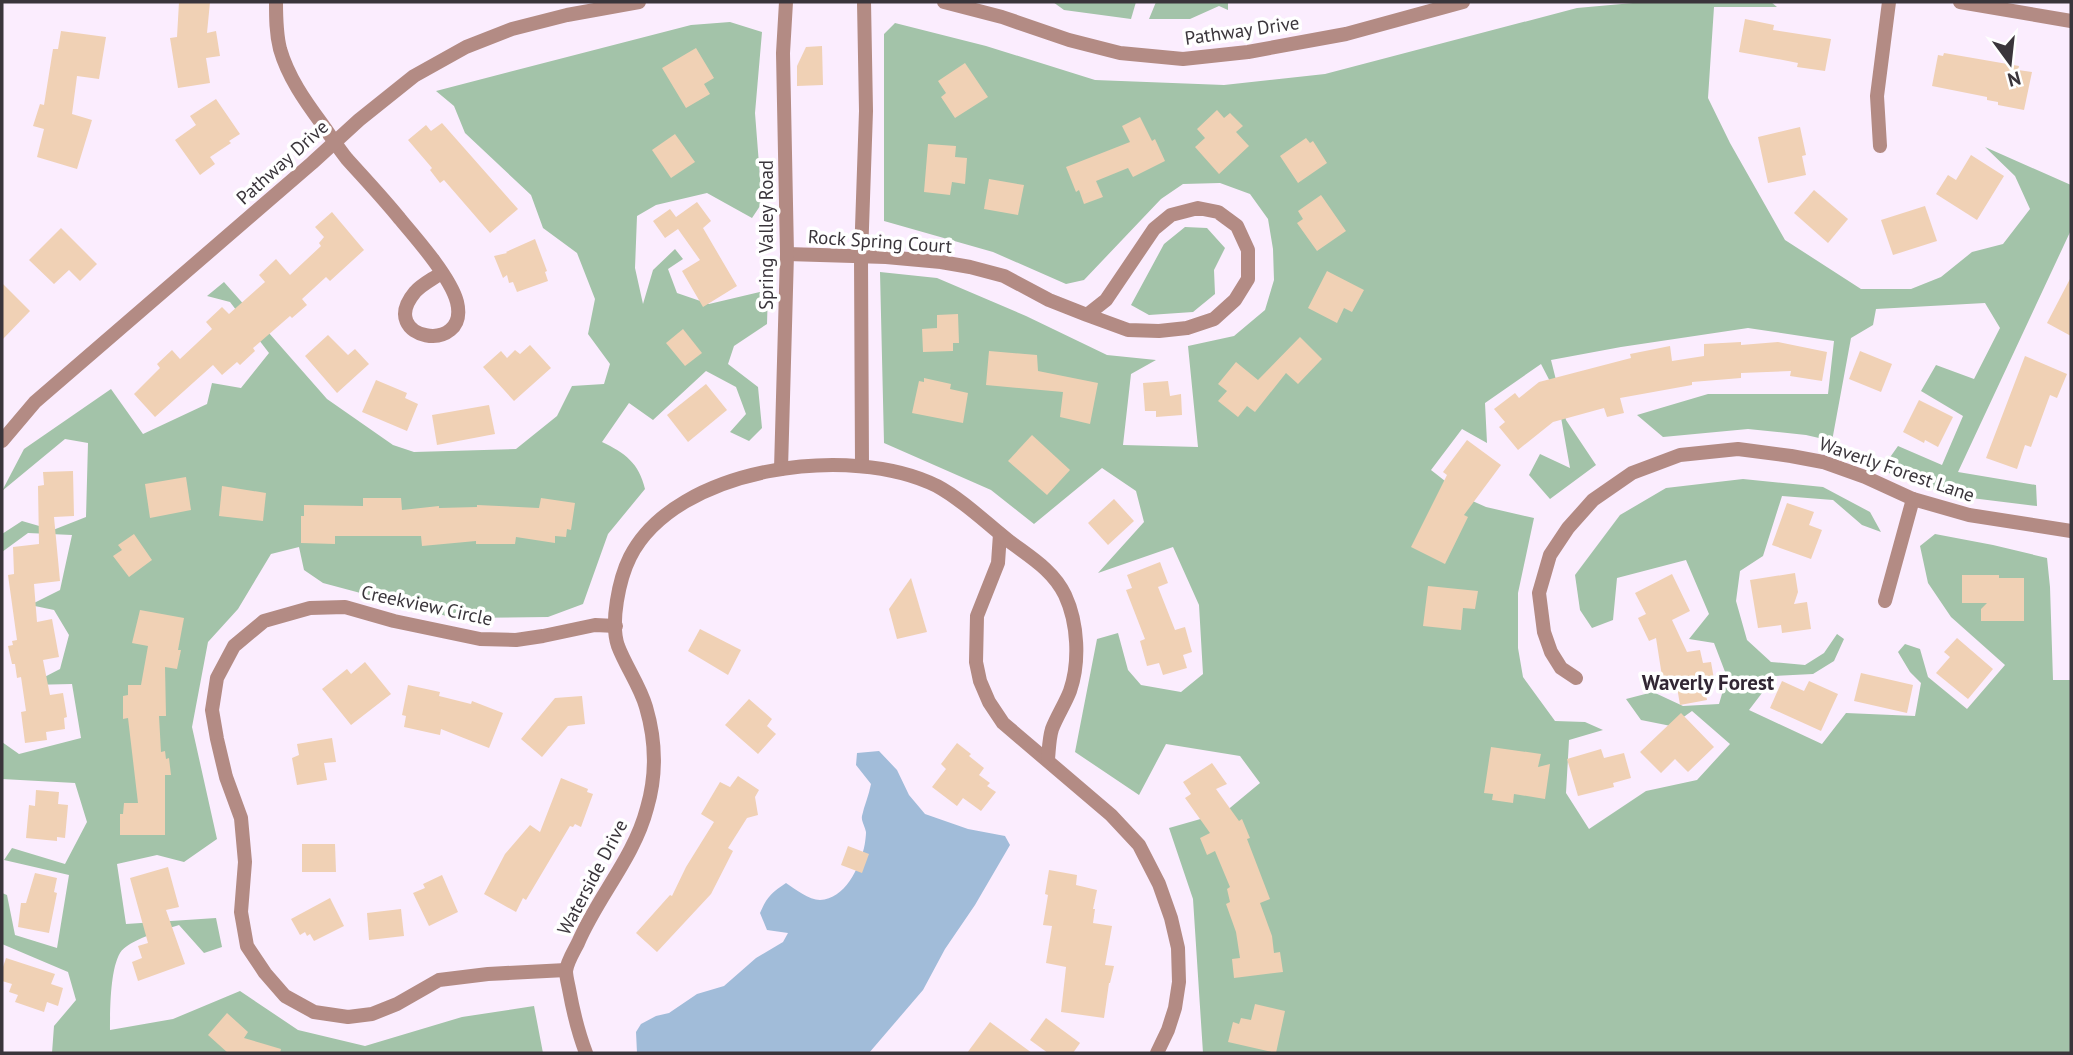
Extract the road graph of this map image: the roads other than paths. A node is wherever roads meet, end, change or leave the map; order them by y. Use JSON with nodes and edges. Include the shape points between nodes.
{"nodes":[{"id":1,"x":276,"y":2,"type":"edge"},
{"id":2,"x":639,"y":2,"type":"edge"},
{"id":3,"x":786,"y":2,"type":"edge"},
{"id":4,"x":864,"y":2,"type":"edge"},
{"id":5,"x":944,"y":2,"type":"edge"},
{"id":6,"x":1463,"y":2,"type":"edge"},
{"id":7,"x":1889,"y":2,"type":"edge"},
{"id":8,"x":1960,"y":2,"type":"edge"},
{"id":9,"x":2036,"y":9,"type":"edge"},
{"id":10,"x":2071,"y":21,"type":"edge"},
{"id":11,"x":335,"y":141,"type":"junction"},
{"id":12,"x":1880,"y":146,"type":"dead end"},
{"id":13,"x":787,"y":254,"type":"junction"},
{"id":14,"x":862,"y":257,"type":"junction"},
{"id":15,"x":441,"y":273,"type":"junction"},
{"id":16,"x":1087,"y":314,"type":"junction"},
{"id":17,"x":2,"y":441,"type":"edge"},
{"id":18,"x":862,"y":466,"type":"junction"},
{"id":19,"x":781,"y":469,"type":"junction"},
{"id":20,"x":1913,"y":499,"type":"junction"},
{"id":21,"x":2071,"y":531,"type":"edge"},
{"id":22,"x":1000,"y":534,"type":"junction"},
{"id":23,"x":1885,"y":601,"type":"dead end"},
{"id":24,"x":616,"y":626,"type":"junction"},
{"id":25,"x":1576,"y":678,"type":"dead end"},
{"id":26,"x":1048,"y":760,"type":"junction"},
{"id":27,"x":566,"y":970,"type":"junction"},
{"id":28,"x":586,"y":1053,"type":"edge"},
{"id":29,"x":1157,"y":1053,"type":"edge"}],
"edges":[{"from":1,"to":11,"type":"street","via":[[275,26],[289,73]]},
{"from":2,"to":11,"type":"street","name":"Pathway Drive","via":[[512,29],[466,47],[414,76]]},
{"from":3,"to":13,"type":"street","name":"Spring Valley Road"},
{"from":4,"to":14,"type":"street"},
{"from":5,"to":6,"type":"street","name":"Pathway Drive","via":[[1120,53],[1184,59],[1346,34]]},
{"from":7,"to":12,"type":"street","via":[[1877,96]]},
{"from":8,"to":9,"type":"street"},
{"from":9,"to":10,"type":"street"},
{"from":11,"to":15,"type":"street"},
{"from":11,"to":17,"type":"street","name":"Pathway Drive","via":[[35,402]]},
{"from":13,"to":14,"type":"street","name":"Rock Spring Court"},
{"from":13,"to":19,"type":"street","name":"Spring Valley Road"},
{"from":14,"to":16,"type":"street","name":"Rock Spring Court","via":[[970,267],[1004,276]]},
{"from":14,"to":18,"type":"street"},
{"from":15,"to":15,"type":"street","via":[[409,302],[410,326],[422,336],[446,333],[458,313]]},
{"from":16,"to":16,"type":"street","name":"Rock Spring Court","via":[[1128,330],[1187,328],[1214,319],[1235,300],[1248,279],[1248,250],[1237,226],[1218,212],[1198,208],[1171,215],[1154,229],[1106,300]]},
{"from":18,"to":19,"type":"street","name":"Waterside Drive"},
{"from":18,"to":22,"type":"street","name":"Waterside Drive","via":[[937,486]]},
{"from":19,"to":24,"type":"street","name":"Waterside Drive","via":[[738,479],[663,515],[644,534],[626,567]]},
{"from":20,"to":21,"type":"street","name":"Waverly Forest Lane","via":[[1969,515]]},
{"from":20,"to":23,"type":"street"},
{"from":20,"to":25,"type":"street","name":"Waverly Forest Lane","via":[[1823,462],[1738,449],[1680,455],[1632,473],[1593,500],[1568,528],[1550,555],[1539,593],[1551,652],[1561,668]]},
{"from":22,"to":26,"type":"street","via":[[998,563],[977,616],[980,681],[1003,723]]},
{"from":22,"to":26,"type":"street","name":"Waterside Drive","via":[[1051,574],[1065,596],[1071,618],[1075,670],[1052,728]]},
{"from":24,"to":27,"type":"street","name":"Waterside Drive","via":[[617,642],[645,704],[656,756],[654,779],[639,834],[588,919]]},
{"from":24,"to":27,"type":"street","name":"Creekview Circle","via":[[595,625],[516,640],[480,639],[345,607],[310,608],[264,621],[234,646],[217,678],[212,709],[226,777],[241,818],[245,862],[241,912],[247,946],[285,996],[314,1012],[348,1017],[372,1014],[439,981]]},
{"from":26,"to":29,"type":"street","via":[[1139,845],[1159,884],[1178,948],[1179,982],[1175,1008]]},
{"from":27,"to":28,"type":"street","via":[[575,1023]]}]}
